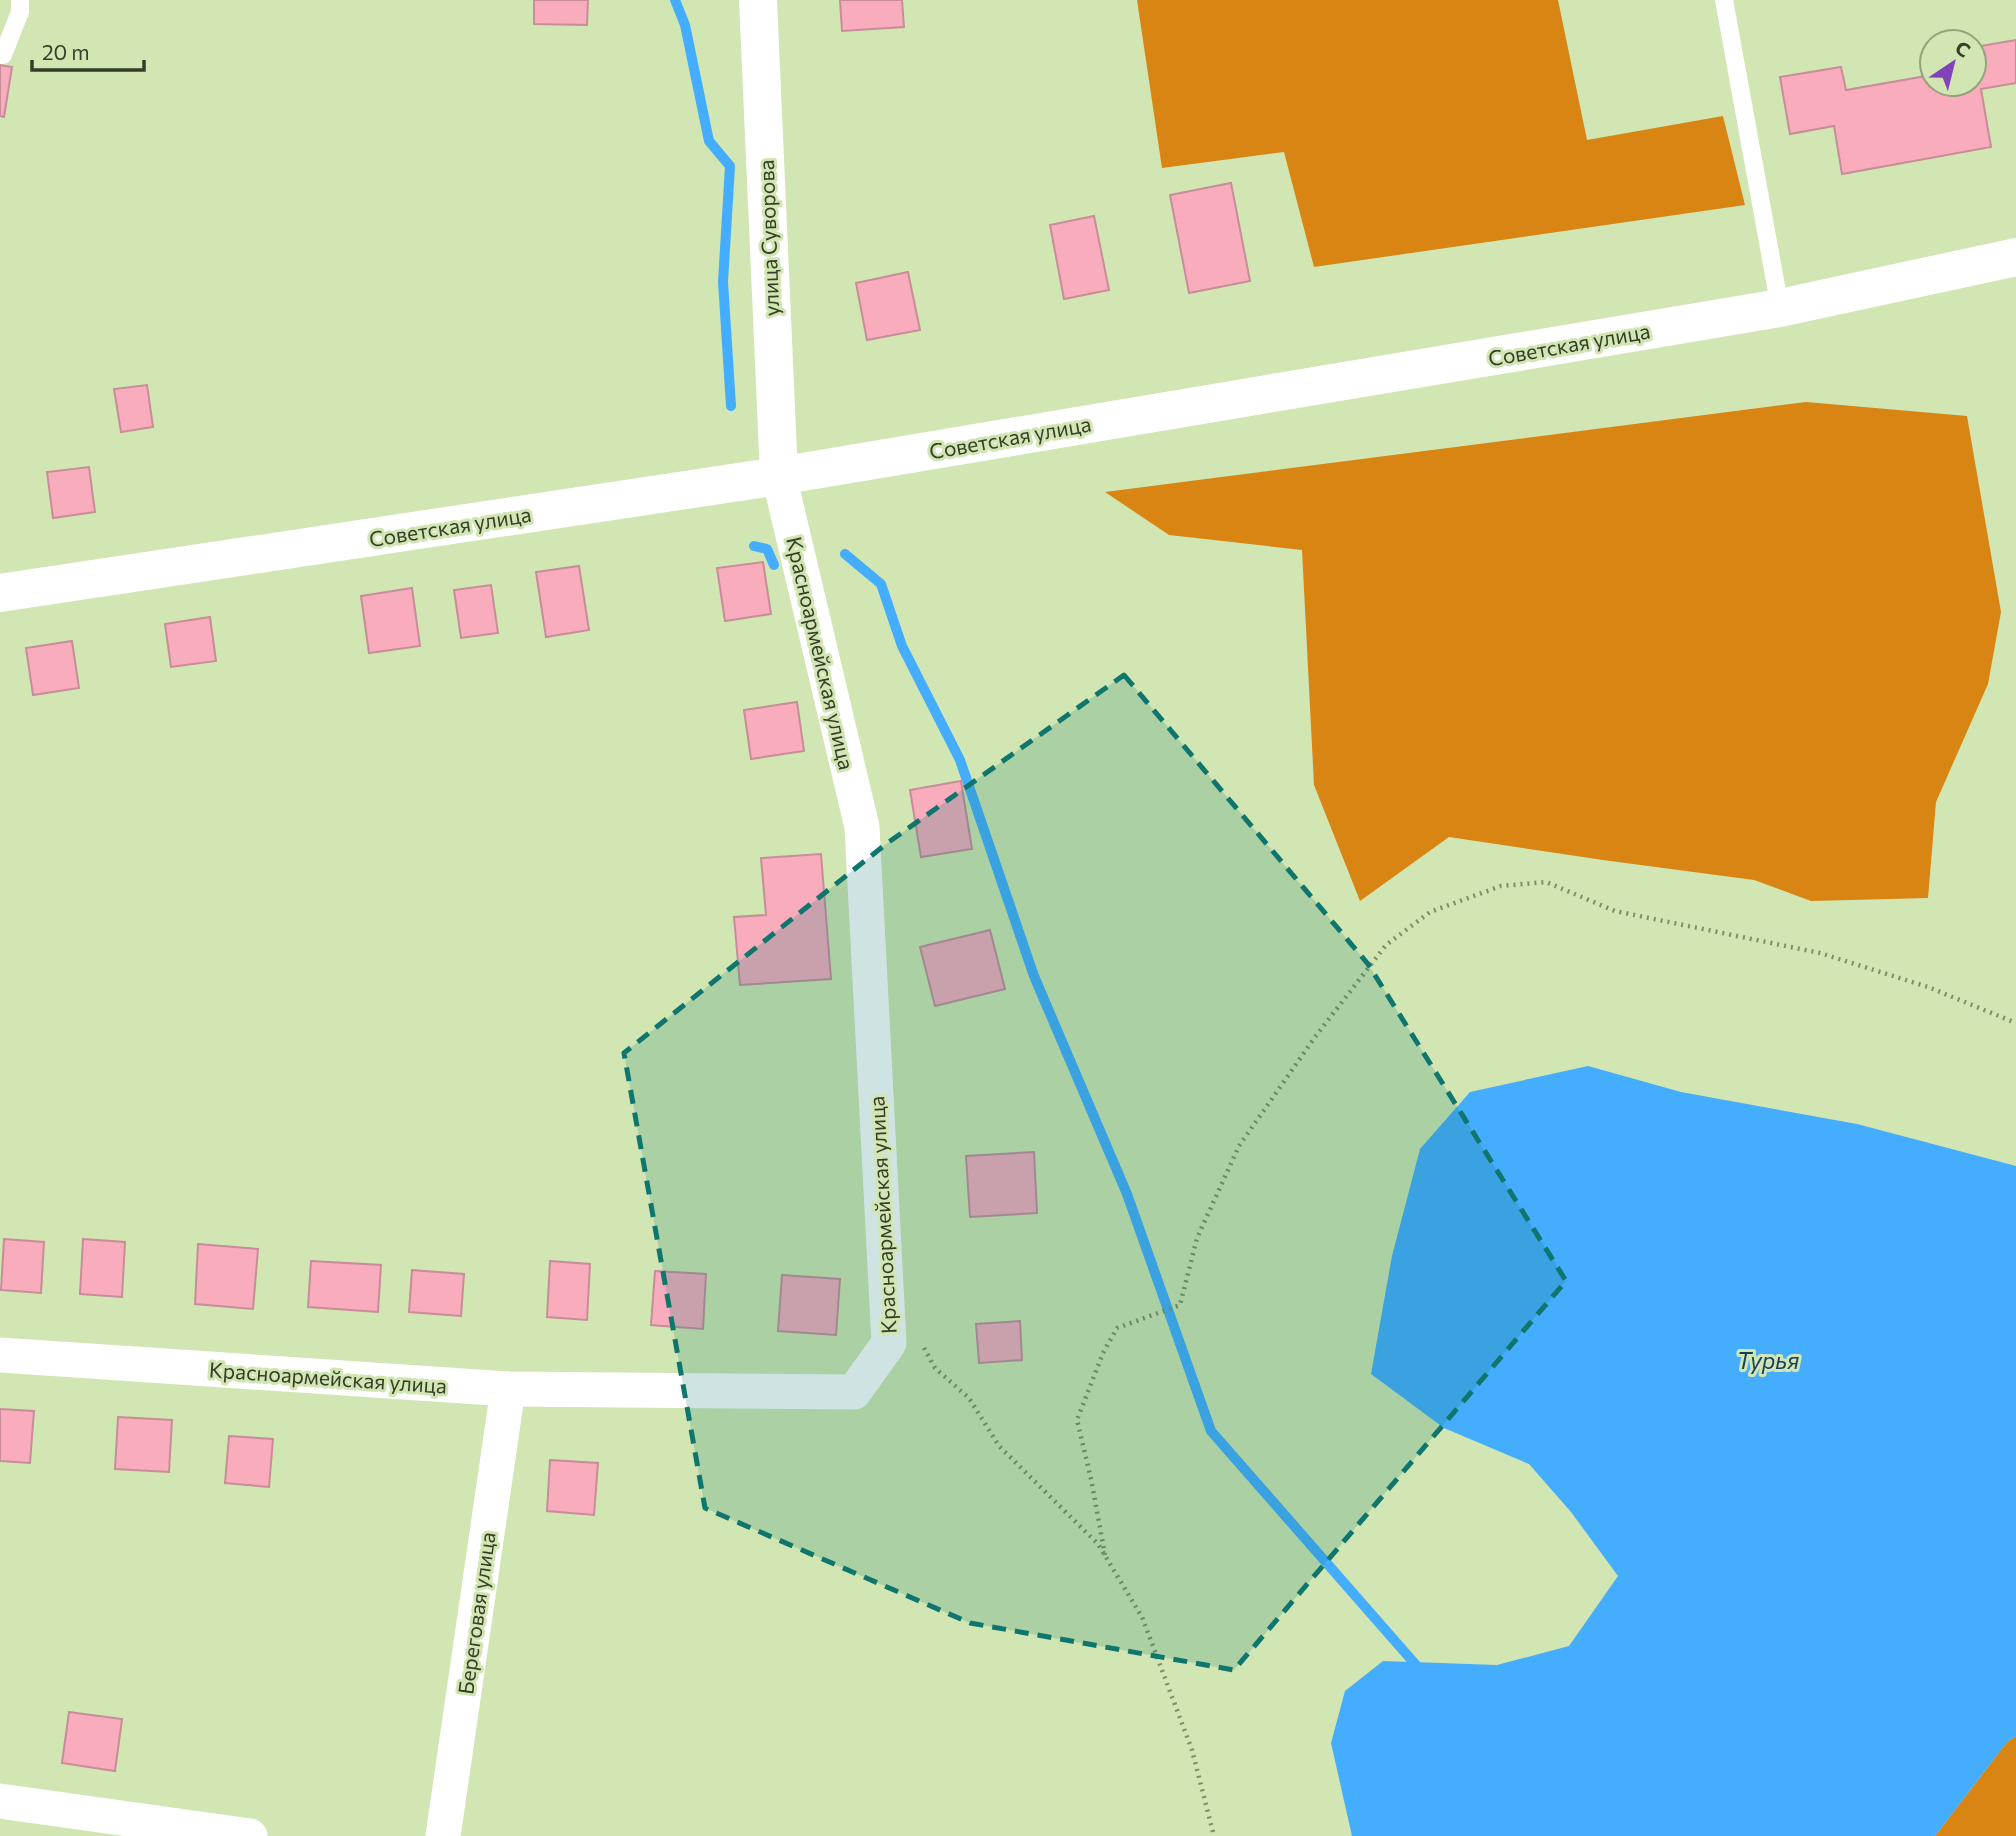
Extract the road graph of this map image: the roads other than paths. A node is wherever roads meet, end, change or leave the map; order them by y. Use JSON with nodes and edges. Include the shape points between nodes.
{"nodes":[{"id":1,"x":20,"y":0,"type":"edge"},
{"id":2,"x":758,"y":0,"type":"edge"},
{"id":3,"x":1724,"y":0,"type":"edge"},
{"id":4,"x":3,"y":55,"type":"dead end"},
{"id":5,"x":2016,"y":257,"type":"edge"},
{"id":6,"x":1780,"y":308,"type":"junction"},
{"id":7,"x":779,"y":476,"type":"junction"},
{"id":8,"x":0,"y":593,"type":"edge"},
{"id":9,"x":0,"y":1355,"type":"edge"},
{"id":10,"x":508,"y":1390,"type":"junction"},
{"id":11,"x":0,"y":1801,"type":"edge"},
{"id":12,"x":250,"y":1836,"type":"edge"},
{"id":13,"x":443,"y":1836,"type":"edge"}],
"edges":[{"from":1,"to":4,"type":"lane","via":[[20,12]]},
{"from":2,"to":7,"type":"main road","name":"улица Суворова"},
{"from":3,"to":6,"type":"lane"},
{"from":5,"to":6,"type":"main road","name":"Советская улица"},
{"from":6,"to":7,"type":"main road","name":"Советская улица"},
{"from":7,"to":8,"type":"main road","name":"Советская улица"},
{"from":7,"to":10,"type":"street","name":"Красноармейская улица","via":[[862,827],[889,1343],[854,1392]]},
{"from":9,"to":10,"type":"street","name":"Красноармейская улица"},
{"from":10,"to":13,"type":"street","name":"Береговая улица"},
{"from":11,"to":12,"type":"street"}]}
